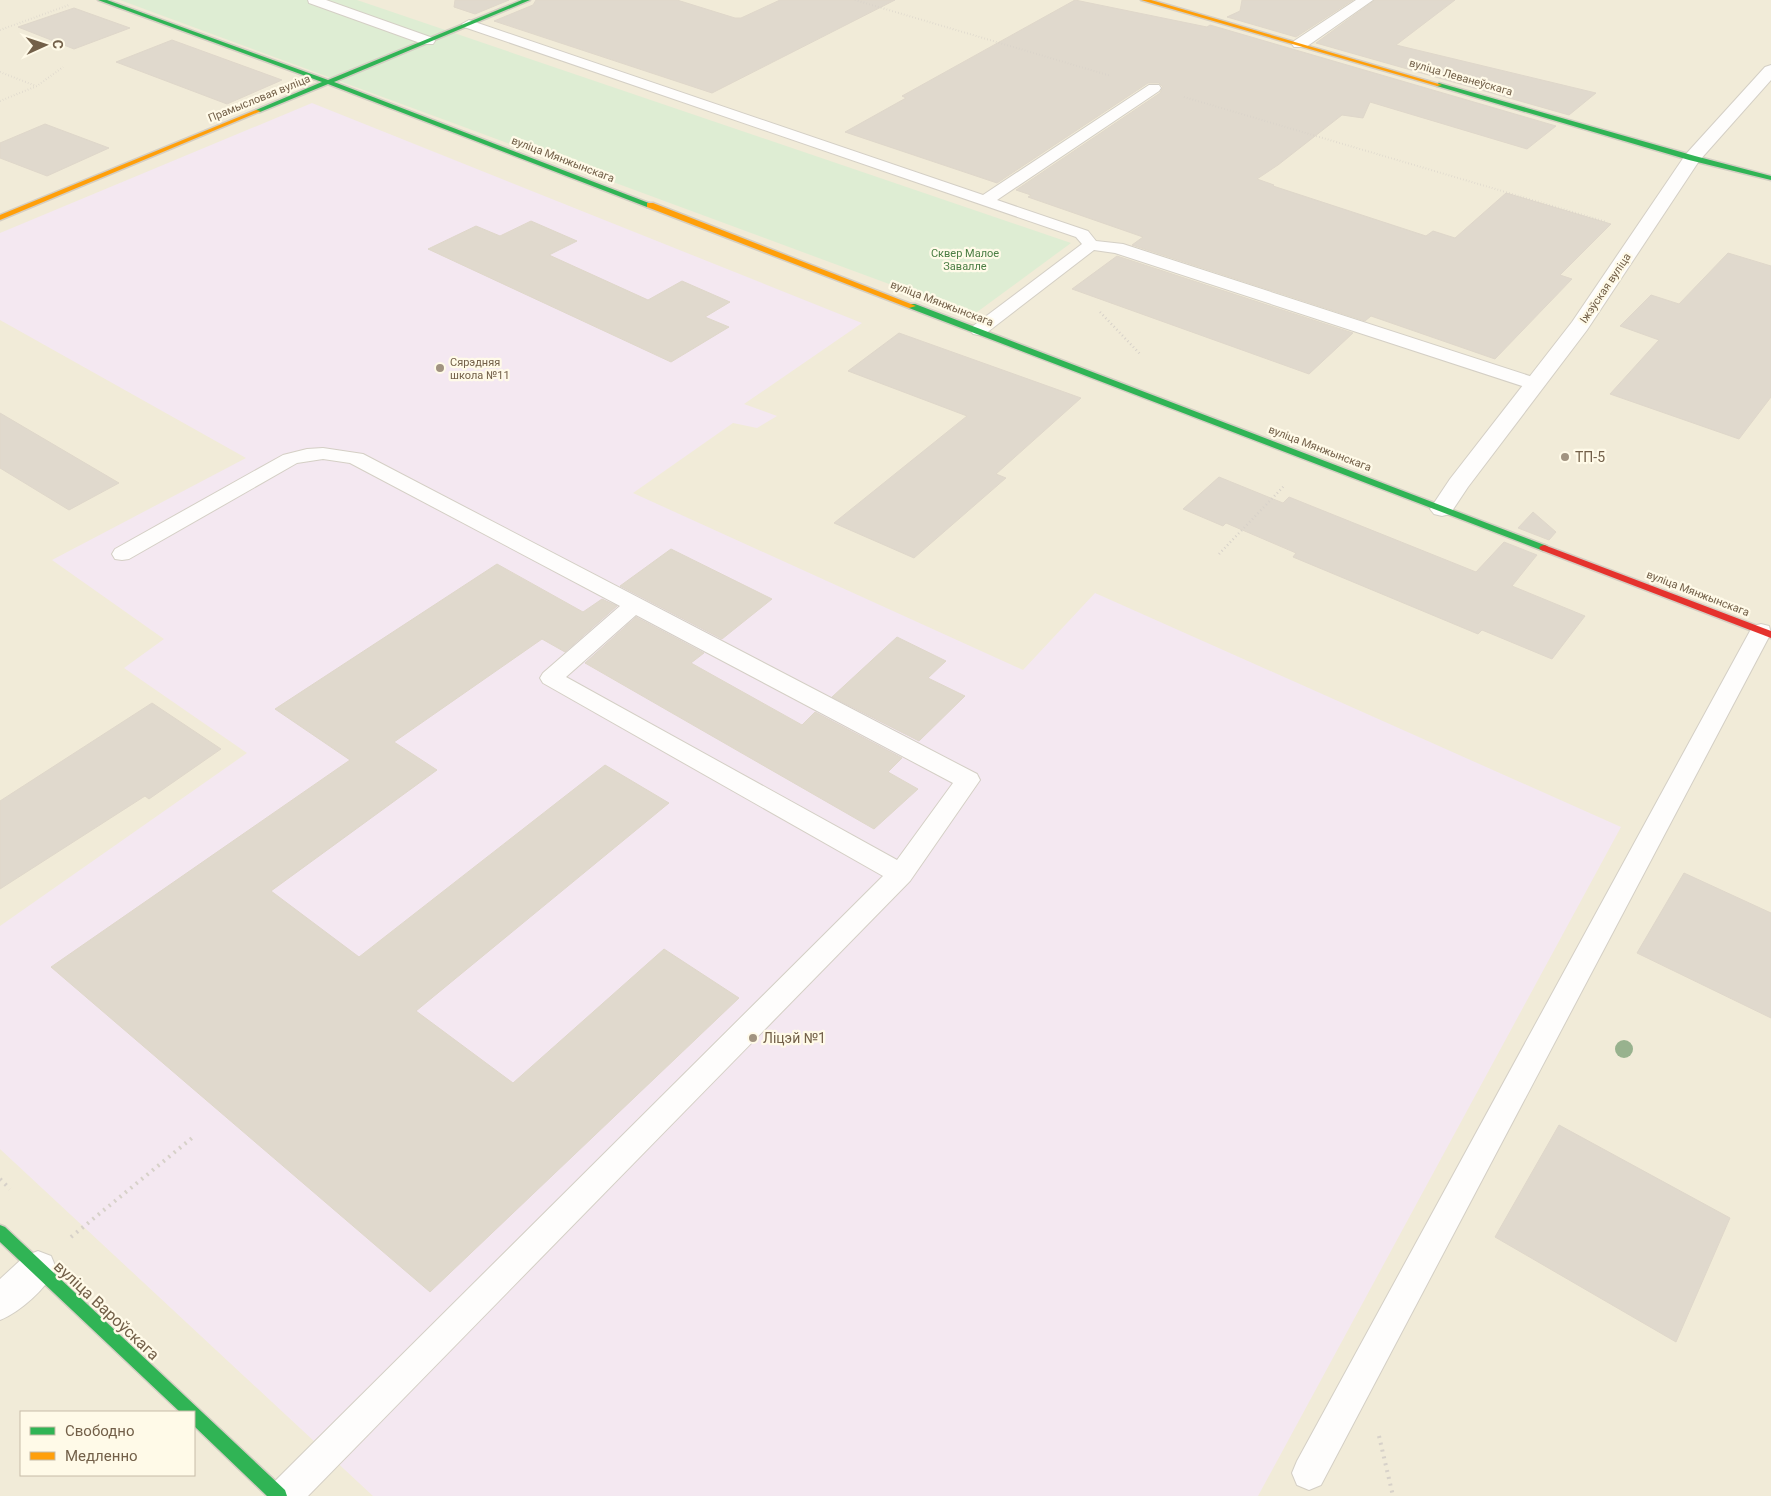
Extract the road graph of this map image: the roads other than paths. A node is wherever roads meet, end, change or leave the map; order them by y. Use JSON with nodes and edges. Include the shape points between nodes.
{"nodes":[{"id":1,"x":101,"y":0,"type":"edge"},
{"id":2,"x":314,"y":0,"type":"edge"},
{"id":3,"x":527,"y":0,"type":"edge"},
{"id":4,"x":1144,"y":0,"type":"edge"},
{"id":5,"x":1366,"y":0,"type":"edge"},
{"id":6,"x":469,"y":24,"type":"junction"},
{"id":7,"x":428,"y":41,"type":"junction"},
{"id":8,"x":1300,"y":44,"type":"junction"},
{"id":9,"x":1771,"y":70,"type":"edge"},
{"id":10,"x":328,"y":82,"type":"junction"},
{"id":11,"x":1154,"y":88,"type":"road end"},
{"id":12,"x":1692,"y":158,"type":"junction"},
{"id":13,"x":1771,"y":178,"type":"edge"},
{"id":14,"x":985,"y":201,"type":"junction"},
{"id":15,"x":0,"y":218,"type":"edge"},
{"id":16,"x":1091,"y":245,"type":"junction"},
{"id":17,"x":979,"y":330,"type":"junction"},
{"id":18,"x":1535,"y":384,"type":"junction"},
{"id":19,"x":1442,"y":509,"type":"junction"},
{"id":20,"x":122,"y":554,"type":"dead end"},
{"id":21,"x":634,"y":604,"type":"junction"},
{"id":22,"x":1766,"y":633,"type":"edge"},
{"id":23,"x":901,"y":874,"type":"junction"},
{"id":24,"x":0,"y":1232,"type":"edge"},
{"id":25,"x":38,"y":1268,"type":"junction"},
{"id":26,"x":0,"y":1303,"type":"edge"},
{"id":27,"x":189,"y":1411,"type":"edge"},
{"id":28,"x":195,"y":1417,"type":"edge"},
{"id":29,"x":1309,"y":1473,"type":"dead end"},
{"id":30,"x":279,"y":1496,"type":"edge"},
{"id":31,"x":284,"y":1496,"type":"edge"}],
"edges":[{"from":1,"to":10,"type":"street","name":"вуліца Мянжынскага"},
{"from":2,"to":7,"type":"lane"},
{"from":3,"to":6,"type":"street","name":"Прамысловая вуліца"},
{"from":4,"to":8,"type":"street","name":"вуліца Леванеўскага"},
{"from":5,"to":8,"type":"street"},
{"from":6,"to":7,"type":"street","name":"Прамысловая вуліца"},
{"from":6,"to":14,"type":"lane"},
{"from":7,"to":10,"type":"street","name":"Прамысловая вуліца"},
{"from":8,"to":12,"type":"street","name":"вуліца Леванеўскага"},
{"from":9,"to":12,"type":"street","name":"Іжэўская вуліца"},
{"from":10,"to":15,"type":"street","name":"Прамысловая вуліца"},
{"from":10,"to":17,"type":"street","name":"вуліца Мянжынскага"},
{"from":11,"to":14,"type":"lane"},
{"from":12,"to":13,"type":"street","name":"вуліца Леванеўскага"},
{"from":12,"to":18,"type":"street","name":"Іжэўская вуліца","via":[[1580,326]]},
{"from":14,"to":16,"type":"lane","via":[[1082,234]]},
{"from":16,"to":17,"type":"lane"},
{"from":16,"to":18,"type":"lane","via":[[1117,248]]},
{"from":17,"to":19,"type":"street","name":"вуліца Мянжынскага"},
{"from":18,"to":19,"type":"street","name":"Іжэўская вуліца"},
{"from":19,"to":22,"type":"street","name":"вуліца Мянжынскага"},
{"from":20,"to":21,"type":"lane","via":[[290,460],[306,453],[330,453],[356,458]]},
{"from":21,"to":23,"type":"lane","via":[[968,780]]},
{"from":21,"to":23,"type":"lane","via":[[552,678]]},
{"from":22,"to":29,"type":"lane"},
{"from":23,"to":31,"type":"lane"},
{"from":24,"to":25,"type":"street","name":"вуліца Вароўскага"},
{"from":25,"to":26,"type":"street"},
{"from":25,"to":27,"type":"street","name":"вуліца Вароўскага"},
{"from":28,"to":30,"type":"street","name":"вуліца Вароўскага"}]}
